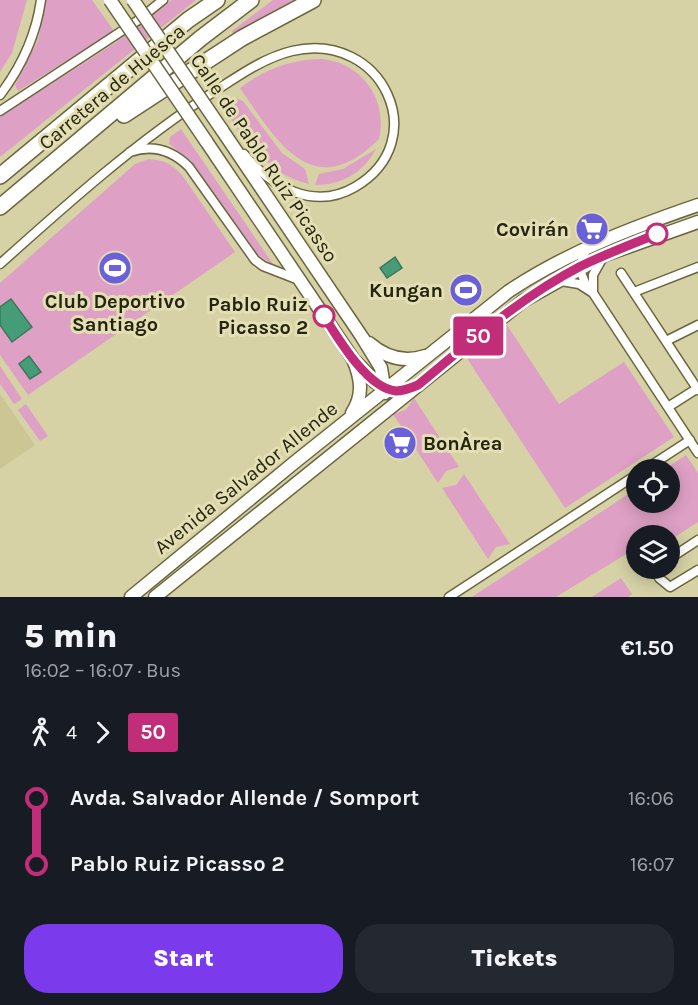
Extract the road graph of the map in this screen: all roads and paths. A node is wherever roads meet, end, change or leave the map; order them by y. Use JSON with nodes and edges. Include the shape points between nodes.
{"nodes":[{"id":1,"x":40,"y":0,"type":"edge"},
{"id":2,"x":110,"y":0,"type":"edge"},
{"id":3,"x":133,"y":0,"type":"edge"},
{"id":4,"x":163,"y":0,"type":"edge"},
{"id":5,"x":210,"y":0,"type":"edge"},
{"id":6,"x":217,"y":0,"type":"edge"},
{"id":7,"x":251,"y":0,"type":"edge"},
{"id":8,"x":313,"y":0,"type":"edge"},
{"id":9,"x":188,"y":20,"type":"junction"},
{"id":10,"x":0,"y":96,"type":"edge"},
{"id":11,"x":0,"y":111,"type":"edge"},
{"id":12,"x":223,"y":131,"type":"junction"},
{"id":13,"x":69,"y":151,"type":"junction"},
{"id":14,"x":124,"y":155,"type":"junction"},
{"id":15,"x":0,"y":176,"type":"edge"},
{"id":16,"x":698,"y":205,"type":"edge"},
{"id":17,"x":0,"y":207,"type":"edge"},
{"id":18,"x":698,"y":222,"type":"edge"},
{"id":19,"x":588,"y":247,"type":"junction"},
{"id":20,"x":605,"y":255,"type":"junction"},
{"id":21,"x":0,"y":264,"type":"edge"},
{"id":22,"x":579,"y":267,"type":"junction"},
{"id":23,"x":698,"y":267,"type":"edge"},
{"id":24,"x":621,"y":273,"type":"dead end"},
{"id":25,"x":300,"y":280,"type":"junction"},
{"id":26,"x":554,"y":282,"type":"junction"},
{"id":27,"x":590,"y":291,"type":"junction"},
{"id":28,"x":634,"y":292,"type":"junction"},
{"id":29,"x":698,"y":326,"type":"edge"},
{"id":30,"x":362,"y":337,"type":"junction"},
{"id":31,"x":666,"y":341,"type":"junction"},
{"id":32,"x":431,"y":353,"type":"junction"},
{"id":33,"x":353,"y":359,"type":"junction"},
{"id":34,"x":418,"y":385,"type":"junction"},
{"id":35,"x":386,"y":388,"type":"junction"},
{"id":36,"x":698,"y":389,"type":"edge"},
{"id":37,"x":668,"y":407,"type":"junction"},
{"id":38,"x":372,"y":421,"type":"junction"},
{"id":39,"x":346,"y":422,"type":"junction"},
{"id":40,"x":690,"y":440,"type":"junction"},
{"id":41,"x":698,"y":453,"type":"edge"},
{"id":42,"x":661,"y":459,"type":"edge"},
{"id":43,"x":626,"y":482,"type":"edge"},
{"id":44,"x":698,"y":540,"type":"edge"},
{"id":45,"x":680,"y":552,"type":"edge"},
{"id":46,"x":698,"y":570,"type":"edge"},
{"id":47,"x":660,"y":579,"type":"edge"},
{"id":48,"x":131,"y":597,"type":"edge"},
{"id":49,"x":155,"y":597,"type":"edge"},
{"id":50,"x":449,"y":597,"type":"edge"}],
"edges":[{"from":1,"to":10,"type":"street","via":[[24,57]]},
{"from":2,"to":25,"type":"main road","name":"Calle de Pablo Ruiz Picasso","bridge":true},
{"from":3,"to":12,"type":"main road","name":"Calle de Pablo Ruiz Picasso","bridge":true},
{"from":4,"to":11,"type":"street"},
{"from":5,"to":9,"type":"highway"},
{"from":6,"to":9,"type":"highway","name":"Carretera de Huesca"},
{"from":7,"to":13,"type":"highway","name":"Carretera de Huesca"},
{"from":8,"to":13,"type":"highway","via":[[242,38]]},
{"from":9,"to":15,"type":"highway","name":"Carretera de Huesca"},
{"from":12,"to":14,"type":"street","via":[[274,183],[292,192],[324,197],[351,189],[378,168],[390,145],[393,116],[386,90],[366,64],[338,51],[305,49],[277,56],[243,73]]},
{"from":12,"to":30,"type":"main road","name":"Calle de Pablo Ruiz Picasso"},
{"from":13,"to":17,"type":"highway","name":"Carretera de Huesca"},
{"from":14,"to":21,"type":"street"},
{"from":14,"to":25,"type":"street","name":"Calle de Pablo Ruiz Picasso","via":[[151,147],[175,154],[189,167],[255,260]]},
{"from":16,"to":19,"type":"main road","name":"Avenida Salvador Allende"},
{"from":18,"to":20,"type":"main road","name":"Avenida Salvador Allende"},
{"from":19,"to":22,"type":"street"},
{"from":19,"to":32,"type":"main road","name":"Avenida Salvador Allende","via":[[509,291]]},
{"from":20,"to":22,"type":"main road","name":"Avenida Salvador Allende"},
{"from":20,"to":27,"type":"street","via":[[593,275]]},
{"from":22,"to":26,"type":"main road","name":"Avenida Salvador Allende"},
{"from":22,"to":27,"type":"street"},
{"from":23,"to":28,"type":"street"},
{"from":24,"to":28,"type":"street"},
{"from":25,"to":33,"type":"main road","name":"Calle de Pablo Ruiz Picasso"},
{"from":26,"to":27,"type":"street","via":[[573,282]]},
{"from":26,"to":34,"type":"main road","name":"Avenida Salvador Allende"},
{"from":27,"to":37,"type":"street"},
{"from":28,"to":31,"type":"street"},
{"from":29,"to":31,"type":"street"},
{"from":30,"to":32,"type":"main road","name":"Calle de Pablo Ruiz Picasso","via":[[381,352],[401,359]]},
{"from":30,"to":35,"type":"main road","name":"Calle de Pablo Ruiz Picasso","via":[[381,369]]},
{"from":31,"to":36,"type":"street"},
{"from":32,"to":35,"type":"main road","name":"Avenida Salvador Allende"},
{"from":33,"to":35,"type":"main road","name":"Calle de Pablo Ruiz Picasso"},
{"from":33,"to":39,"type":"main road","name":"Calle de Pablo Ruiz Picasso","via":[[360,394]]},
{"from":34,"to":35,"type":"main road","via":[[399,391]]},
{"from":34,"to":38,"type":"main road","name":"Avenida Salvador Allende"},
{"from":35,"to":38,"type":"main road","name":"Avenida Salvador Allende"},
{"from":35,"to":39,"type":"main road","name":"Avenida Salvador Allende"},
{"from":36,"to":37,"type":"street"},
{"from":37,"to":40,"type":"street"},
{"from":38,"to":49,"type":"main road","name":"Avenida Salvador Allende"},
{"from":39,"to":48,"type":"main road","name":"Avenida Salvador Allende"},
{"from":40,"to":41,"type":"street"},
{"from":40,"to":42,"type":"street"},
{"from":43,"to":50,"type":"street"},
{"from":44,"to":45,"type":"street"},
{"from":46,"to":47,"type":"street","via":[[670,587]]}]}
